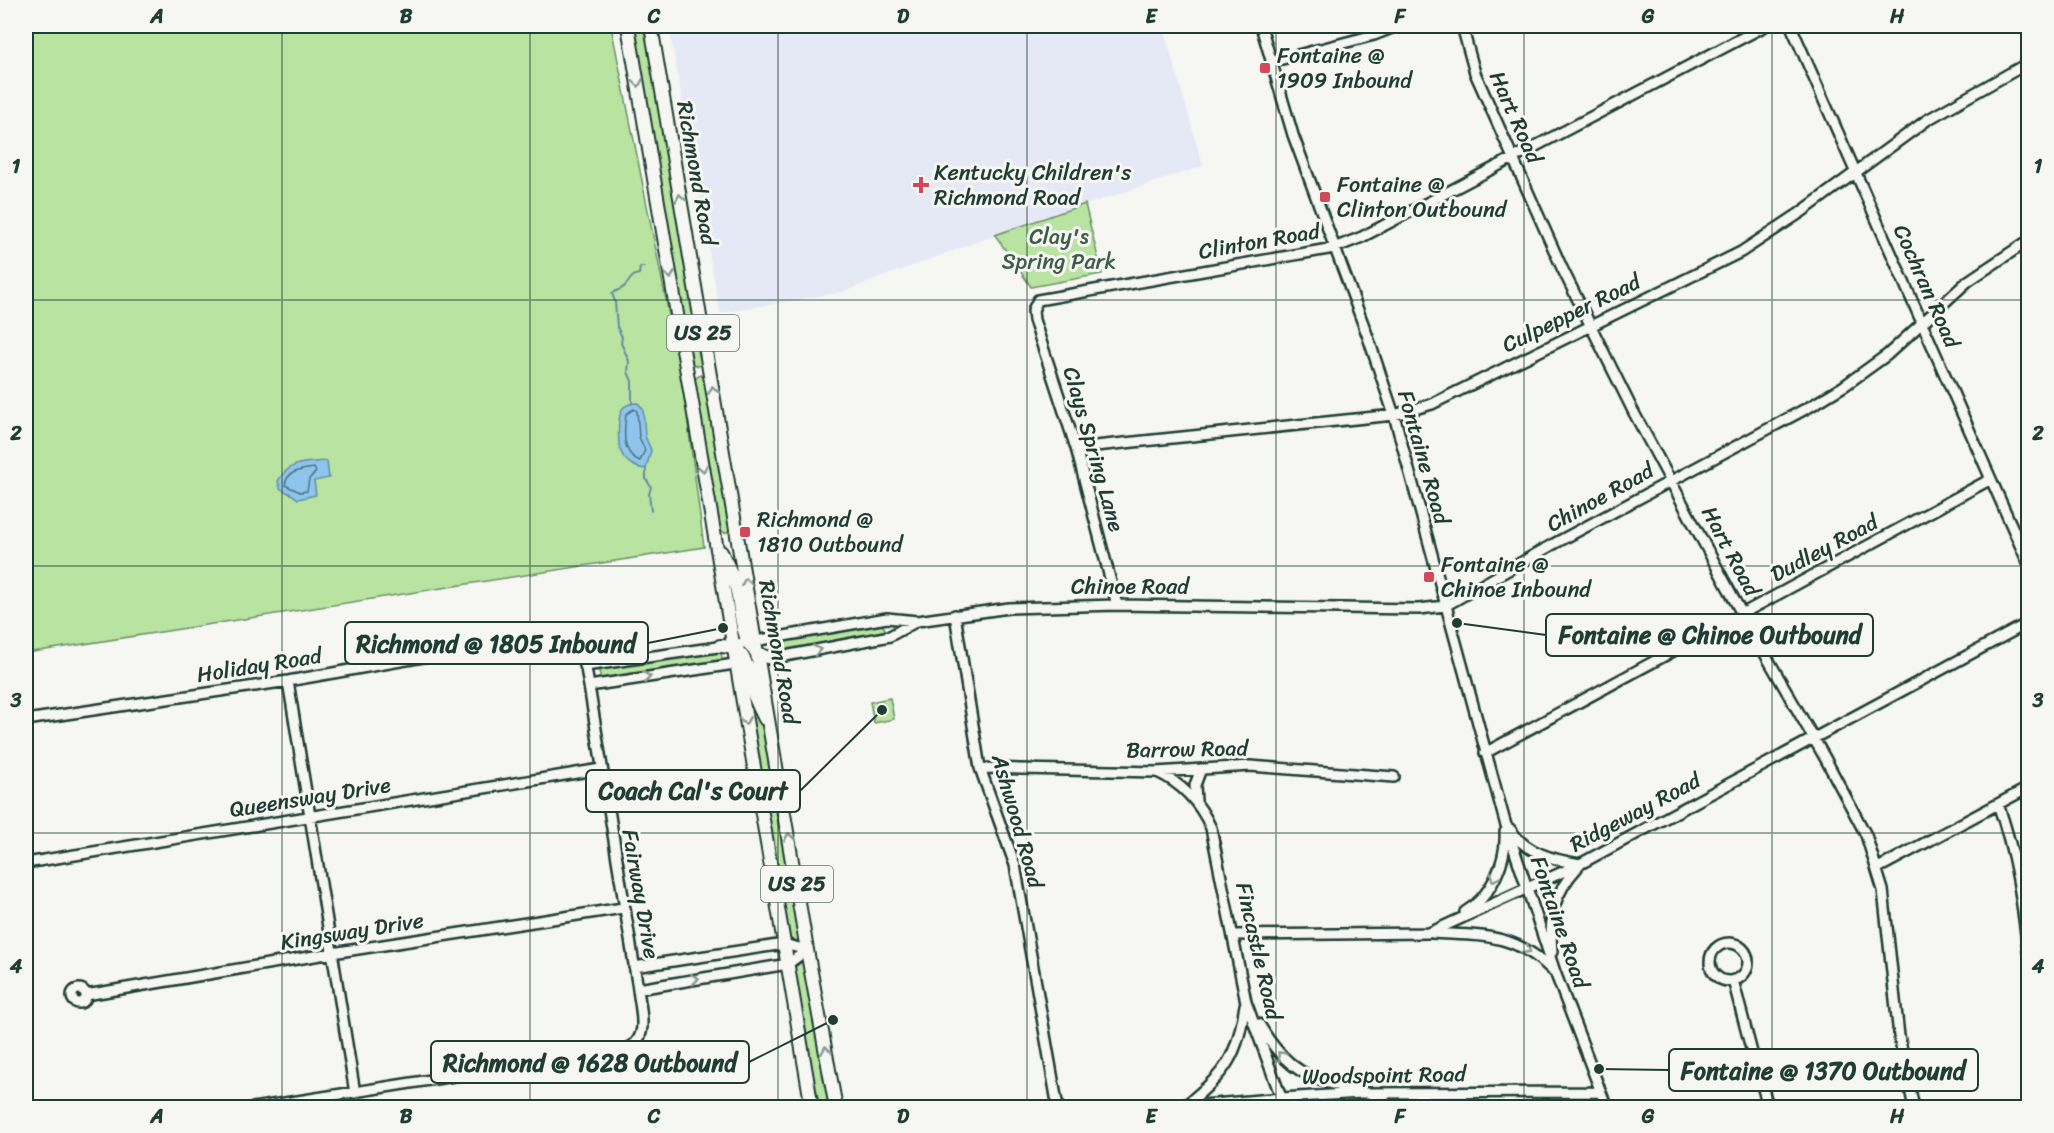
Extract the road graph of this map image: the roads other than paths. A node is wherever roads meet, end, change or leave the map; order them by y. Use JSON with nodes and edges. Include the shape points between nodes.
{"nodes":[{"id":1,"x":628,"y":26,"type":"edge"},
{"id":2,"x":651,"y":26,"type":"edge"},
{"id":3,"x":1261,"y":26,"type":"edge"},
{"id":4,"x":1397,"y":26,"type":"edge"},
{"id":5,"x":1462,"y":26,"type":"edge"},
{"id":6,"x":1765,"y":26,"type":"edge"},
{"id":7,"x":1791,"y":26,"type":"edge"},
{"id":8,"x":1271,"y":62,"type":"junction"},
{"id":9,"x":2028,"y":63,"type":"edge"},
{"id":10,"x":1513,"y":158,"type":"junction"},
{"id":11,"x":1855,"y":172,"type":"junction"},
{"id":12,"x":2028,"y":241,"type":"edge"},
{"id":13,"x":1334,"y":248,"type":"junction"},
{"id":14,"x":1034,"y":305,"type":"joint"},
{"id":15,"x":1922,"y":321,"type":"junction"},
{"id":16,"x":1591,"y":325,"type":"junction"},
{"id":17,"x":1394,"y":415,"type":"junction"},
{"id":18,"x":1076,"y":448,"type":"junction"},
{"id":19,"x":1991,"y":480,"type":"junction"},
{"id":20,"x":1671,"y":481,"type":"junction"},
{"id":21,"x":715,"y":541,"type":"junction"},
{"id":22,"x":2028,"y":563,"type":"edge"},
{"id":23,"x":1117,"y":605,"type":"junction"},
{"id":24,"x":1445,"y":606,"type":"junction"},
{"id":25,"x":1742,"y":614,"type":"junction"},
{"id":26,"x":955,"y":615,"type":"junction"},
{"id":27,"x":917,"y":621,"type":"junction"},
{"id":28,"x":2028,"y":623,"type":"edge"},
{"id":29,"x":570,"y":637,"type":"joint"},
{"id":30,"x":752,"y":641,"type":"junction"},
{"id":31,"x":728,"y":646,"type":"junction"},
{"id":32,"x":759,"y":657,"type":"junction"},
{"id":33,"x":774,"y":658,"type":"joint"},
{"id":34,"x":741,"y":663,"type":"junction"},
{"id":35,"x":585,"y":666,"type":"junction"},
{"id":36,"x":288,"y":681,"type":"junction"},
{"id":37,"x":589,"y":686,"type":"junction"},
{"id":38,"x":26,"y":720,"type":"edge"},
{"id":39,"x":1813,"y":739,"type":"junction"},
{"id":40,"x":773,"y":740,"type":"junction"},
{"id":41,"x":1485,"y":753,"type":"junction"},
{"id":42,"x":980,"y":768,"type":"junction"},
{"id":43,"x":601,"y":769,"type":"junction"},
{"id":44,"x":1201,"y":769,"type":"junction"},
{"id":45,"x":1156,"y":772,"type":"junction"},
{"id":46,"x":1394,"y":777,"type":"dead end"},
{"id":47,"x":2028,"y":788,"type":"edge"},
{"id":48,"x":1197,"y":803,"type":"junction"},
{"id":49,"x":1998,"y":804,"type":"junction"},
{"id":50,"x":311,"y":816,"type":"junction"},
{"id":51,"x":1505,"y":822,"type":"junction"},
{"id":52,"x":26,"y":863,"type":"edge"},
{"id":53,"x":1580,"y":864,"type":"junction"},
{"id":54,"x":1878,"y":868,"type":"junction"},
{"id":55,"x":1528,"y":889,"type":"junction"},
{"id":56,"x":623,"y":908,"type":"junction"},
{"id":57,"x":1430,"y":933,"type":"junction"},
{"id":58,"x":1233,"y":935,"type":"junction"},
{"id":59,"x":784,"y":944,"type":"junction"},
{"id":60,"x":807,"y":950,"type":"junction"},
{"id":61,"x":2028,"y":952,"type":"edge"},
{"id":62,"x":332,"y":953,"type":"junction"},
{"id":63,"x":788,"y":964,"type":"junction"},
{"id":64,"x":634,"y":967,"type":"junction"},
{"id":65,"x":1555,"y":972,"type":"junction"},
{"id":66,"x":1733,"y":980,"type":"junction"},
{"id":67,"x":638,"y":989,"type":"junction"},
{"id":68,"x":86,"y":995,"type":"dead end"},
{"id":69,"x":1246,"y":1002,"type":"junction"},
{"id":70,"x":1601,"y":1092,"type":"junction"},
{"id":71,"x":355,"y":1093,"type":"junction"},
{"id":72,"x":1393,"y":1094,"type":"junction"},
{"id":73,"x":1282,"y":1098,"type":"junction"},
{"id":74,"x":1186,"y":1105,"type":"junction"},
{"id":75,"x":253,"y":1107,"type":"edge"},
{"id":76,"x":812,"y":1107,"type":"edge"},
{"id":77,"x":836,"y":1107,"type":"edge"},
{"id":78,"x":1058,"y":1107,"type":"edge"},
{"id":79,"x":1168,"y":1107,"type":"edge"},
{"id":80,"x":1210,"y":1107,"type":"edge"},
{"id":81,"x":1285,"y":1107,"type":"edge"},
{"id":82,"x":1357,"y":1107,"type":"edge"},
{"id":83,"x":1607,"y":1107,"type":"edge"},
{"id":84,"x":1769,"y":1107,"type":"edge"},
{"id":85,"x":1914,"y":1107,"type":"edge"}],
"edges":[{"from":1,"to":21,"type":"main road","name":"Richmond Road","number":"US 25","one_way":true},
{"from":30,"to":2,"type":"main road","name":"Richmond Road","number":"US 25","one_way":true},
{"from":3,"to":8,"type":"street","name":"Fontaine Road"},
{"from":4,"to":8,"type":"street"},
{"from":5,"to":10,"type":"street","name":"Hart Road","via":[[1475,73]]},
{"from":6,"to":10,"type":"street","name":"Clinton Road"},
{"from":7,"to":11,"type":"street","name":"Cochran Road"},
{"from":8,"to":13,"type":"street","name":"Fontaine Road"},
{"from":9,"to":11,"type":"street","name":"Culpepper Road","via":[[1927,120]]},
{"from":10,"to":13,"type":"street","name":"Clinton Road"},
{"from":10,"to":16,"type":"street","name":"Hart Road"},
{"from":11,"to":15,"type":"street","name":"Cochran Road"},
{"from":11,"to":16,"type":"street","name":"Culpepper Road","via":[[1741,252]]},
{"from":12,"to":15,"type":"street","name":"Chinoe Road","via":[[1968,281]]},
{"from":13,"to":14,"type":"street","name":"Clinton Road","via":[[1038,300]]},
{"from":13,"to":17,"type":"street","name":"Fontaine Road"},
{"from":14,"to":18,"type":"street","name":"Clays Spring Lane","via":[[1034,320]]},
{"from":15,"to":19,"type":"street","name":"Cochran Road"},
{"from":15,"to":20,"type":"street","name":"Chinoe Road","via":[[1887,355],[1844,386]]},
{"from":16,"to":17,"type":"street","name":"Culpepper Road","via":[[1431,404]]},
{"from":16,"to":20,"type":"street","name":"Hart Road"},
{"from":17,"to":18,"type":"street","name":"Culpepper Road"},
{"from":17,"to":24,"type":"street","name":"Fontaine Road"},
{"from":18,"to":23,"type":"street","name":"Clays Spring Lane"},
{"from":19,"to":22,"type":"street","name":"Cochran Road"},
{"from":19,"to":25,"type":"street","name":"Dudley Road"},
{"from":20,"to":24,"type":"street","name":"Chinoe Road"},
{"from":20,"to":25,"type":"street","name":"Hart Road"},
{"from":21,"to":30,"type":"main road","via":[[733,577]]},
{"from":21,"to":31,"type":"main road","name":"Richmond Road","number":"US 25"},
{"from":23,"to":24,"type":"street","name":"Chinoe Road","via":[[1419,609]]},
{"from":23,"to":26,"type":"street","name":"Chinoe Road","via":[[1009,608]]},
{"from":24,"to":41,"type":"street","name":"Fontaine Road"},
{"from":25,"to":39,"type":"street","name":"Hart Road"},
{"from":25,"to":41,"type":"street","name":"Dudley Road"},
{"from":26,"to":27,"type":"street","name":"Chinoe Road"},
{"from":26,"to":42,"type":"street","name":"Ashwood Road"},
{"from":27,"to":30,"type":"street","name":"Chinoe Road","via":[[887,618]]},
{"from":33,"to":27,"type":"street","name":"Chinoe Road","one_way":true,"via":[[890,636]]},
{"from":28,"to":39,"type":"street","name":"Ridgeway Road"},
{"from":29,"to":35,"type":"street","name":"Fairway Drive","via":[[582,650]]},
{"from":29,"to":36,"type":"street","name":"Holiday Road","via":[[553,634]]},
{"from":30,"to":31,"type":"street","name":"Chinoe Road"},
{"from":30,"to":32,"type":"main road"},
{"from":31,"to":34,"type":"main road","via":[[744,657]]},
{"from":31,"to":35,"type":"street"},
{"from":32,"to":33,"type":"main road"},
{"from":32,"to":34,"type":"street"},
{"from":32,"to":40,"type":"main road","name":"Richmond Road","number":"US 25"},
{"from":37,"to":34,"type":"street","one_way":true},
{"from":34,"to":40,"type":"main road"},
{"from":34,"to":59,"type":"main road","name":"Richmond Road","number":"US 25","one_way":true},
{"from":35,"to":37,"type":"street","name":"Fairway Drive"},
{"from":36,"to":38,"type":"street","name":"Holiday Road"},
{"from":36,"to":50,"type":"street"},
{"from":37,"to":43,"type":"street","name":"Fairway Drive"},
{"from":39,"to":53,"type":"street","name":"Ridgeway Road"},
{"from":39,"to":54,"type":"street","name":"Hart Road","via":[[1859,819]]},
{"from":60,"to":40,"type":"main road","name":"Richmond Road","number":"US 25","one_way":true},
{"from":41,"to":51,"type":"street","name":"Fontaine Road"},
{"from":42,"to":45,"type":"street","name":"Barrow Road"},
{"from":42,"to":78,"type":"street","name":"Ashwood Road","via":[[1015,865]]},
{"from":43,"to":50,"type":"street","name":"Queensway Drive"},
{"from":43,"to":56,"type":"street","name":"Fairway Drive"},
{"from":44,"to":45,"type":"street","name":"Barrow Road"},
{"from":44,"to":46,"type":"street","name":"Barrow Road","via":[[1250,766]]},
{"from":44,"to":48,"type":"street","via":[[1195,785]]},
{"from":45,"to":48,"type":"street","name":"Fincastle Road","via":[[1175,781]]},
{"from":47,"to":49,"type":"street"},
{"from":48,"to":58,"type":"street","name":"Fincastle Road","via":[[1213,836]]},
{"from":49,"to":54,"type":"street"},
{"from":49,"to":61,"type":"street","via":[[2018,873]]},
{"from":50,"to":52,"type":"street","name":"Queensway Drive"},
{"from":50,"to":62,"type":"street"},
{"from":51,"to":53,"type":"street","via":[[1533,850]]},
{"from":51,"to":55,"type":"street","name":"Fontaine Road"},
{"from":51,"to":57,"type":"street","one_way":true,"via":[[1504,852],[1490,887],[1473,907]]},
{"from":53,"to":55,"type":"street","name":"Ridgeway Road"},
{"from":53,"to":65,"type":"street","via":[[1554,905],[1550,932]]},
{"from":54,"to":85,"type":"street","name":"Hart Road","via":[[1886,907],[1899,1036]]},
{"from":55,"to":57,"type":"street","name":"Ridgeway Road"},
{"from":55,"to":65,"type":"street","name":"Fontaine Road"},
{"from":56,"to":62,"type":"street","name":"Kingsway Drive"},
{"from":56,"to":64,"type":"street","name":"Fairway Drive"},
{"from":57,"to":58,"type":"street","name":"Ridgeway Road"},
{"from":57,"to":65,"type":"street","one_way":true,"via":[[1513,942],[1538,956]]},
{"from":58,"to":69,"type":"street","name":"Fincastle Road"},
{"from":59,"to":60,"type":"street"},
{"from":59,"to":63,"type":"main road","name":"Richmond Road","number":"US 25"},
{"from":59,"to":64,"type":"street"},
{"from":60,"to":63,"type":"street"},
{"from":77,"to":60,"type":"main road","name":"Richmond Road","number":"US 25","one_way":true},
{"from":62,"to":68,"type":"street","name":"Kingsway Drive"},
{"from":62,"to":71,"type":"street"},
{"from":67,"to":63,"type":"street","one_way":true},
{"from":63,"to":76,"type":"main road","name":"Richmond Road","number":"US 25"},
{"from":64,"to":67,"type":"street","name":"Fairway Drive"},
{"from":65,"to":70,"type":"street","name":"Fontaine Road"},
{"from":66,"to":66,"type":"street","via":[[1743,974],[1746,956],[1734,944],[1722,944],[1712,952],[1710,964],[1720,978]]},
{"from":66,"to":84,"type":"street"},
{"from":67,"to":71,"type":"street","name":"Fairway Drive","via":[[641,1036],[626,1049]]},
{"from":72,"to":69,"type":"street","one_way":true,"via":[[1338,1085],[1296,1069],[1275,1050]]},
{"from":69,"to":73,"type":"street","name":"Fincastle Road"},
{"from":69,"to":74,"type":"street","via":[[1230,1062]]},
{"from":70,"to":72,"type":"street","name":"Woodspoint Road"},
{"from":70,"to":83,"type":"street","name":"Fontaine Road"},
{"from":71,"to":75,"type":"street"},
{"from":72,"to":73,"type":"street","name":"Woodspoint Road"},
{"from":72,"to":82,"type":"street"},
{"from":73,"to":74,"type":"street","name":"Woodspoint Road"},
{"from":73,"to":81,"type":"street","name":"Fincastle Road"},
{"from":74,"to":79,"type":"street","name":"Woodspoint Road"},
{"from":74,"to":80,"type":"street"}]}
